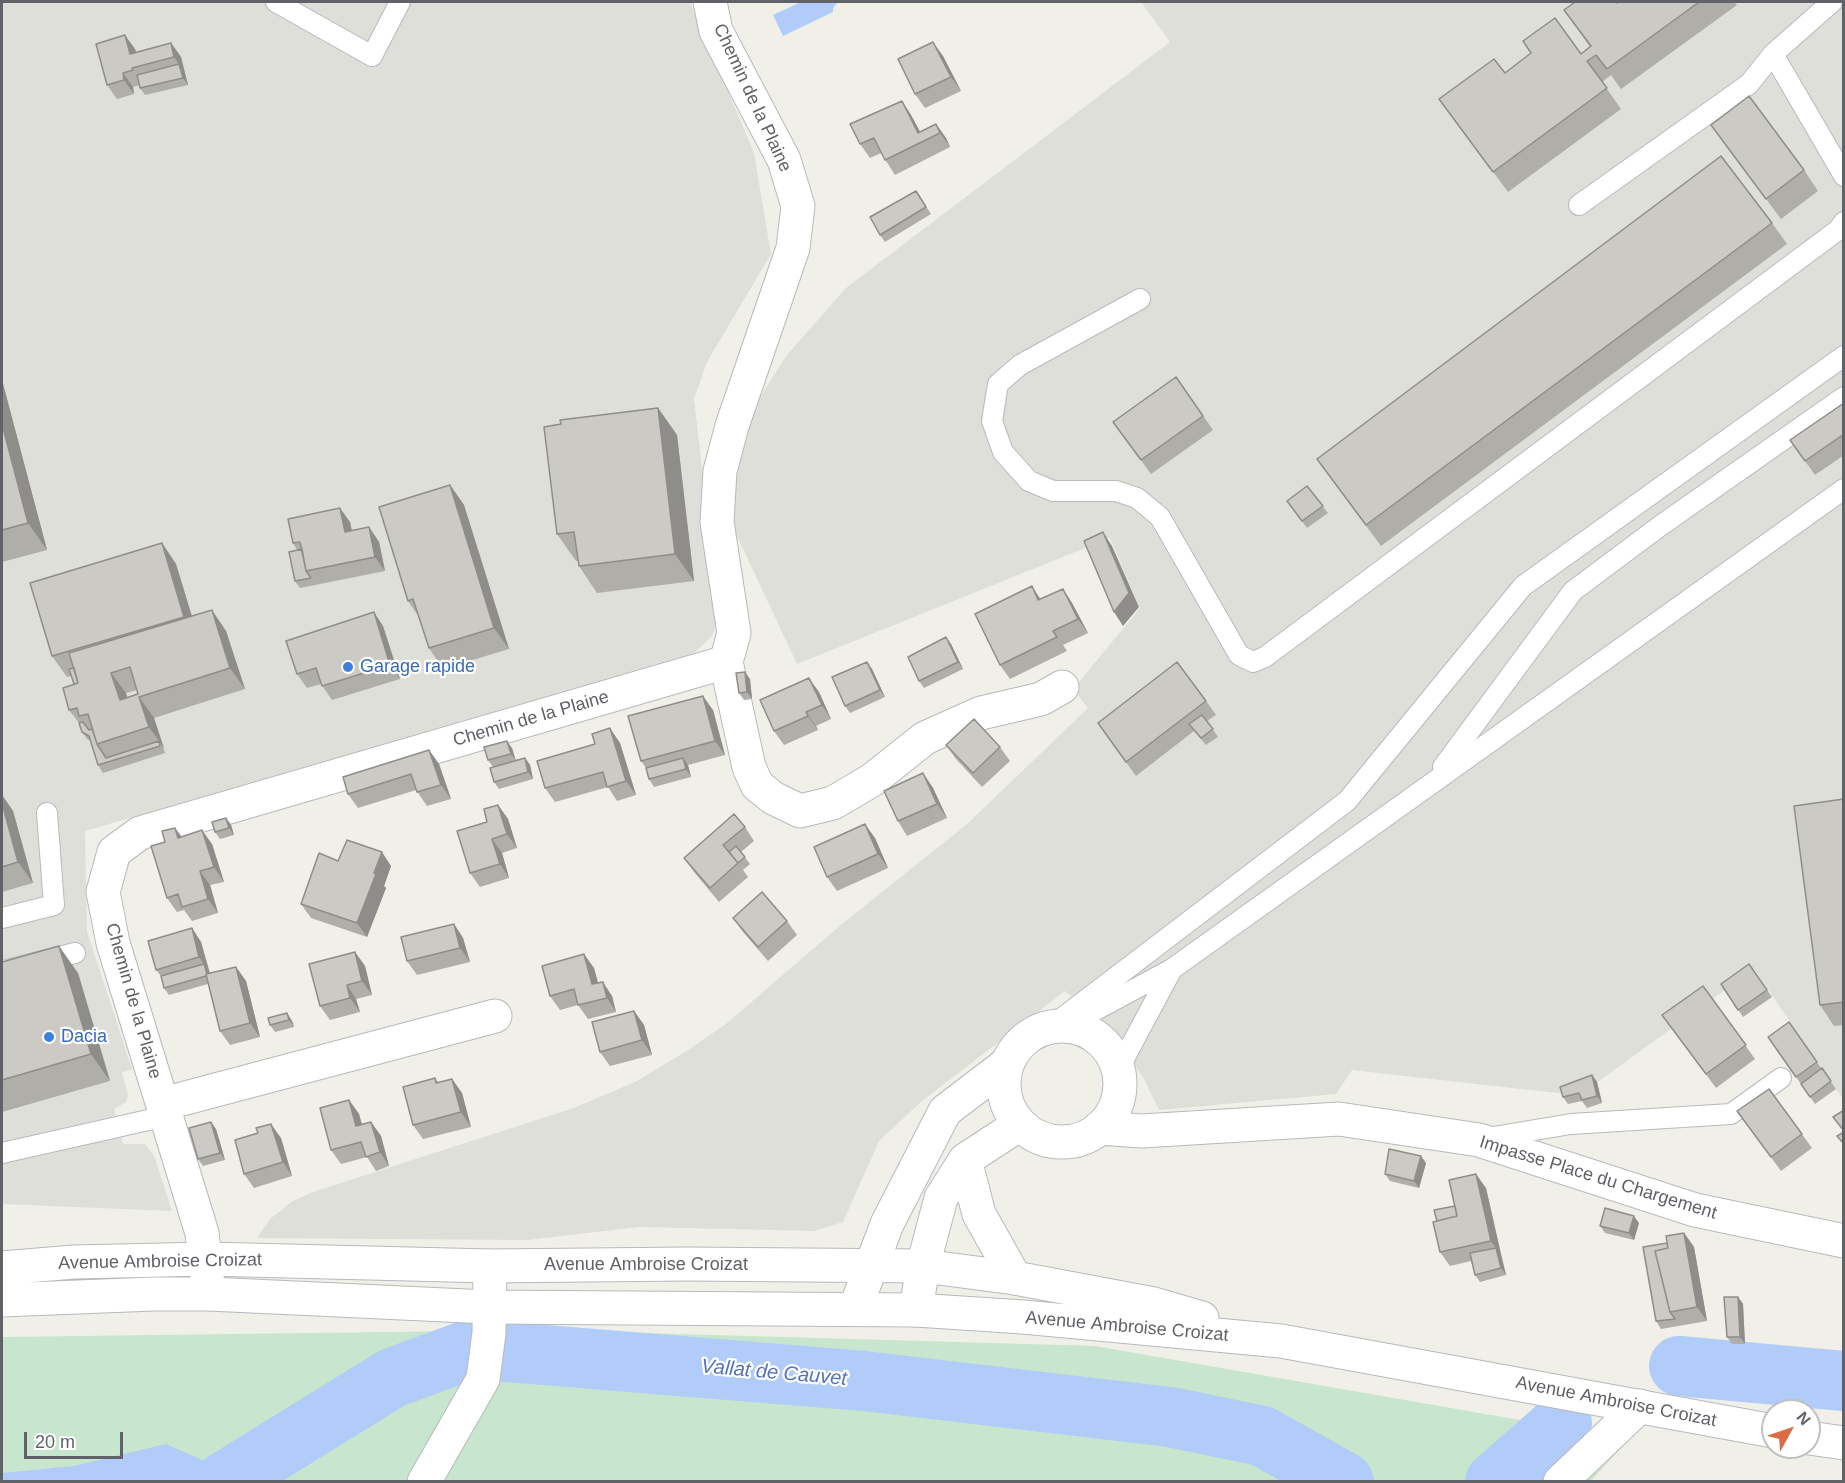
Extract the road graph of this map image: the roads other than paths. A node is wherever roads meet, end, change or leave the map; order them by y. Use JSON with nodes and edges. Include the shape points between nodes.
{"nodes":[{"id":1,"x":276,"y":2,"type":"edge"},
{"id":2,"x":400,"y":2,"type":"edge"},
{"id":3,"x":710,"y":2,"type":"edge"},
{"id":4,"x":1832,"y":2,"type":"edge"},
{"id":5,"x":1773,"y":54,"type":"junction"},
{"id":6,"x":1844,"y":176,"type":"edge"},
{"id":7,"x":1579,"y":205,"type":"dead end"},
{"id":8,"x":1844,"y":222,"type":"edge"},
{"id":9,"x":1140,"y":299,"type":"dead end"},
{"id":10,"x":1844,"y":356,"type":"edge"},
{"id":11,"x":1844,"y":397,"type":"edge"},
{"id":12,"x":1844,"y":489,"type":"edge"},
{"id":13,"x":726,"y":662,"type":"junction"},
{"id":14,"x":1062,"y":687,"type":"dead end"},
{"id":15,"x":1431,"y":783,"type":"junction"},
{"id":16,"x":47,"y":813,"type":"dead end"},
{"id":17,"x":2,"y":918,"type":"edge"},
{"id":18,"x":75,"y":953,"type":"dead end"},
{"id":19,"x":1172,"y":969,"type":"junction"},
{"id":20,"x":2,"y":971,"type":"edge"},
{"id":21,"x":495,"y":1016,"type":"dead end"},
{"id":22,"x":1057,"y":1027,"type":"junction"},
{"id":23,"x":1008,"y":1064,"type":"junction"},
{"id":24,"x":1118,"y":1071,"type":"junction"},
{"id":25,"x":1781,"y":1078,"type":"dead end"},
{"id":26,"x":164,"y":1110,"type":"junction"},
{"id":27,"x":1020,"y":1124,"type":"junction"},
{"id":28,"x":1100,"y":1128,"type":"junction"},
{"id":29,"x":1479,"y":1140,"type":"junction"},
{"id":30,"x":2,"y":1153,"type":"edge"},
{"id":31,"x":965,"y":1160,"type":"junction"},
{"id":32,"x":1844,"y":1241,"type":"edge"},
{"id":33,"x":207,"y":1259,"type":"junction"},
{"id":34,"x":869,"y":1265,"type":"junction"},
{"id":35,"x":490,"y":1266,"type":"junction"},
{"id":36,"x":923,"y":1266,"type":"junction"},
{"id":37,"x":2,"y":1268,"type":"edge"},
{"id":38,"x":1015,"y":1278,"type":"junction"},
{"id":39,"x":209,"y":1294,"type":"junction"},
{"id":40,"x":2,"y":1300,"type":"edge"},
{"id":41,"x":855,"y":1309,"type":"junction"},
{"id":42,"x":916,"y":1310,"type":"junction"},
{"id":43,"x":488,"y":1334,"type":"junction"},
{"id":44,"x":1281,"y":1341,"type":"junction"},
{"id":45,"x":1640,"y":1406,"type":"junction"},
{"id":46,"x":1761,"y":1429,"type":"edge"},
{"id":47,"x":1821,"y":1440,"type":"edge"},
{"id":48,"x":1844,"y":1443,"type":"edge"},
{"id":49,"x":424,"y":1482,"type":"edge"},
{"id":50,"x":1560,"y":1482,"type":"edge"}],
"edges":[{"from":1,"to":2,"type":"lane","via":[[372,56]]},
{"from":3,"to":13,"type":"street","name":"Chemin de la Plaine","via":[[716,31],[784,160],[798,206],[793,248],[720,471],[717,522],[734,633]]},
{"from":4,"to":5,"type":"lane"},
{"from":5,"to":6,"type":"lane"},
{"from":5,"to":7,"type":"lane","via":[[1749,84]]},
{"from":8,"to":9,"type":"lane","via":[[1265,657],[1253,662],[1239,655],[1160,518],[1137,498],[1116,491],[1053,491],[1029,481],[1003,452],[992,420],[998,384],[1020,365]]},
{"from":10,"to":22,"type":"lane","via":[[1523,585],[1347,801]]},
{"from":11,"to":15,"type":"lane","via":[[1573,591]]},
{"from":12,"to":15,"type":"lane"},
{"from":13,"to":14,"type":"street","via":[[749,767],[757,785],[800,811],[833,803],[872,780],[925,738],[981,713],[1041,699]]},
{"from":13,"to":26,"type":"street","name":"Chemin de la Plaine","via":[[140,833],[114,852],[103,892],[113,943]]},
{"from":15,"to":19,"type":"lane"},
{"from":16,"to":17,"type":"lane","via":[[54,905]]},
{"from":18,"to":20,"type":"lane"},
{"from":19,"to":22,"type":"lane"},
{"from":19,"to":24,"type":"lane"},
{"from":21,"to":26,"type":"street"},
{"from":22,"to":23,"type":"street","via":[[1024,1041]]},
{"from":22,"to":24,"type":"street","via":[[1084,1030],[1100,1040]]},
{"from":23,"to":27,"type":"street","via":[[1005,1096]]},
{"from":23,"to":34,"type":"street","via":[[945,1111]]},
{"from":24,"to":28,"type":"street","via":[[1117,1102]]},
{"from":25,"to":29,"type":"lane","via":[[1731,1114],[1571,1124]]},
{"from":26,"to":30,"type":"lane"},
{"from":26,"to":33,"type":"street","name":"Chemin de la Plaine"},
{"from":27,"to":28,"type":"street","via":[[1035,1136],[1069,1142]]},
{"from":27,"to":31,"type":"street"},
{"from":28,"to":29,"type":"street","name":"Impasse Place du Chargement","via":[[1142,1131],[1340,1119]]},
{"from":29,"to":32,"type":"street","name":"Impasse Place du Chargement","via":[[1695,1210]]},
{"from":31,"to":36,"type":"street","via":[[941,1198]]},
{"from":31,"to":38,"type":"street","via":[[979,1214]]},
{"from":33,"to":35,"type":"street","name":"Avenue Ambroise Croizat"},
{"from":33,"to":37,"type":"street","name":"Avenue Ambroise Croizat"},
{"from":33,"to":39,"type":"street","name":"Chemin de la Plaine"},
{"from":34,"to":35,"type":"street","name":"Avenue Ambroise Croizat"},
{"from":34,"to":36,"type":"street","name":"Avenue Ambroise Croizat"},
{"from":34,"to":41,"type":"street"},
{"from":35,"to":43,"type":"street"},
{"from":36,"to":38,"type":"street","name":"Avenue Ambroise Croizat"},
{"from":36,"to":42,"type":"street"},
{"from":38,"to":44,"type":"street","name":"Avenue Ambroise Croizat","via":[[1154,1304]]},
{"from":39,"to":40,"type":"street","name":"Avenue Ambroise Croizat"},
{"from":39,"to":43,"type":"street","name":"Avenue Ambroise Croizat"},
{"from":41,"to":42,"type":"street","name":"Avenue Ambroise Croizat"},
{"from":41,"to":43,"type":"street","name":"Avenue Ambroise Croizat"},
{"from":42,"to":44,"type":"street","name":"Avenue Ambroise Croizat"},
{"from":43,"to":49,"type":"street","via":[[483,1379]]},
{"from":44,"to":45,"type":"street","name":"Avenue Ambroise Croizat"},
{"from":45,"to":46,"type":"street","name":"Avenue Ambroise Croizat"},
{"from":45,"to":50,"type":"street"},
{"from":47,"to":48,"type":"street"}]}
